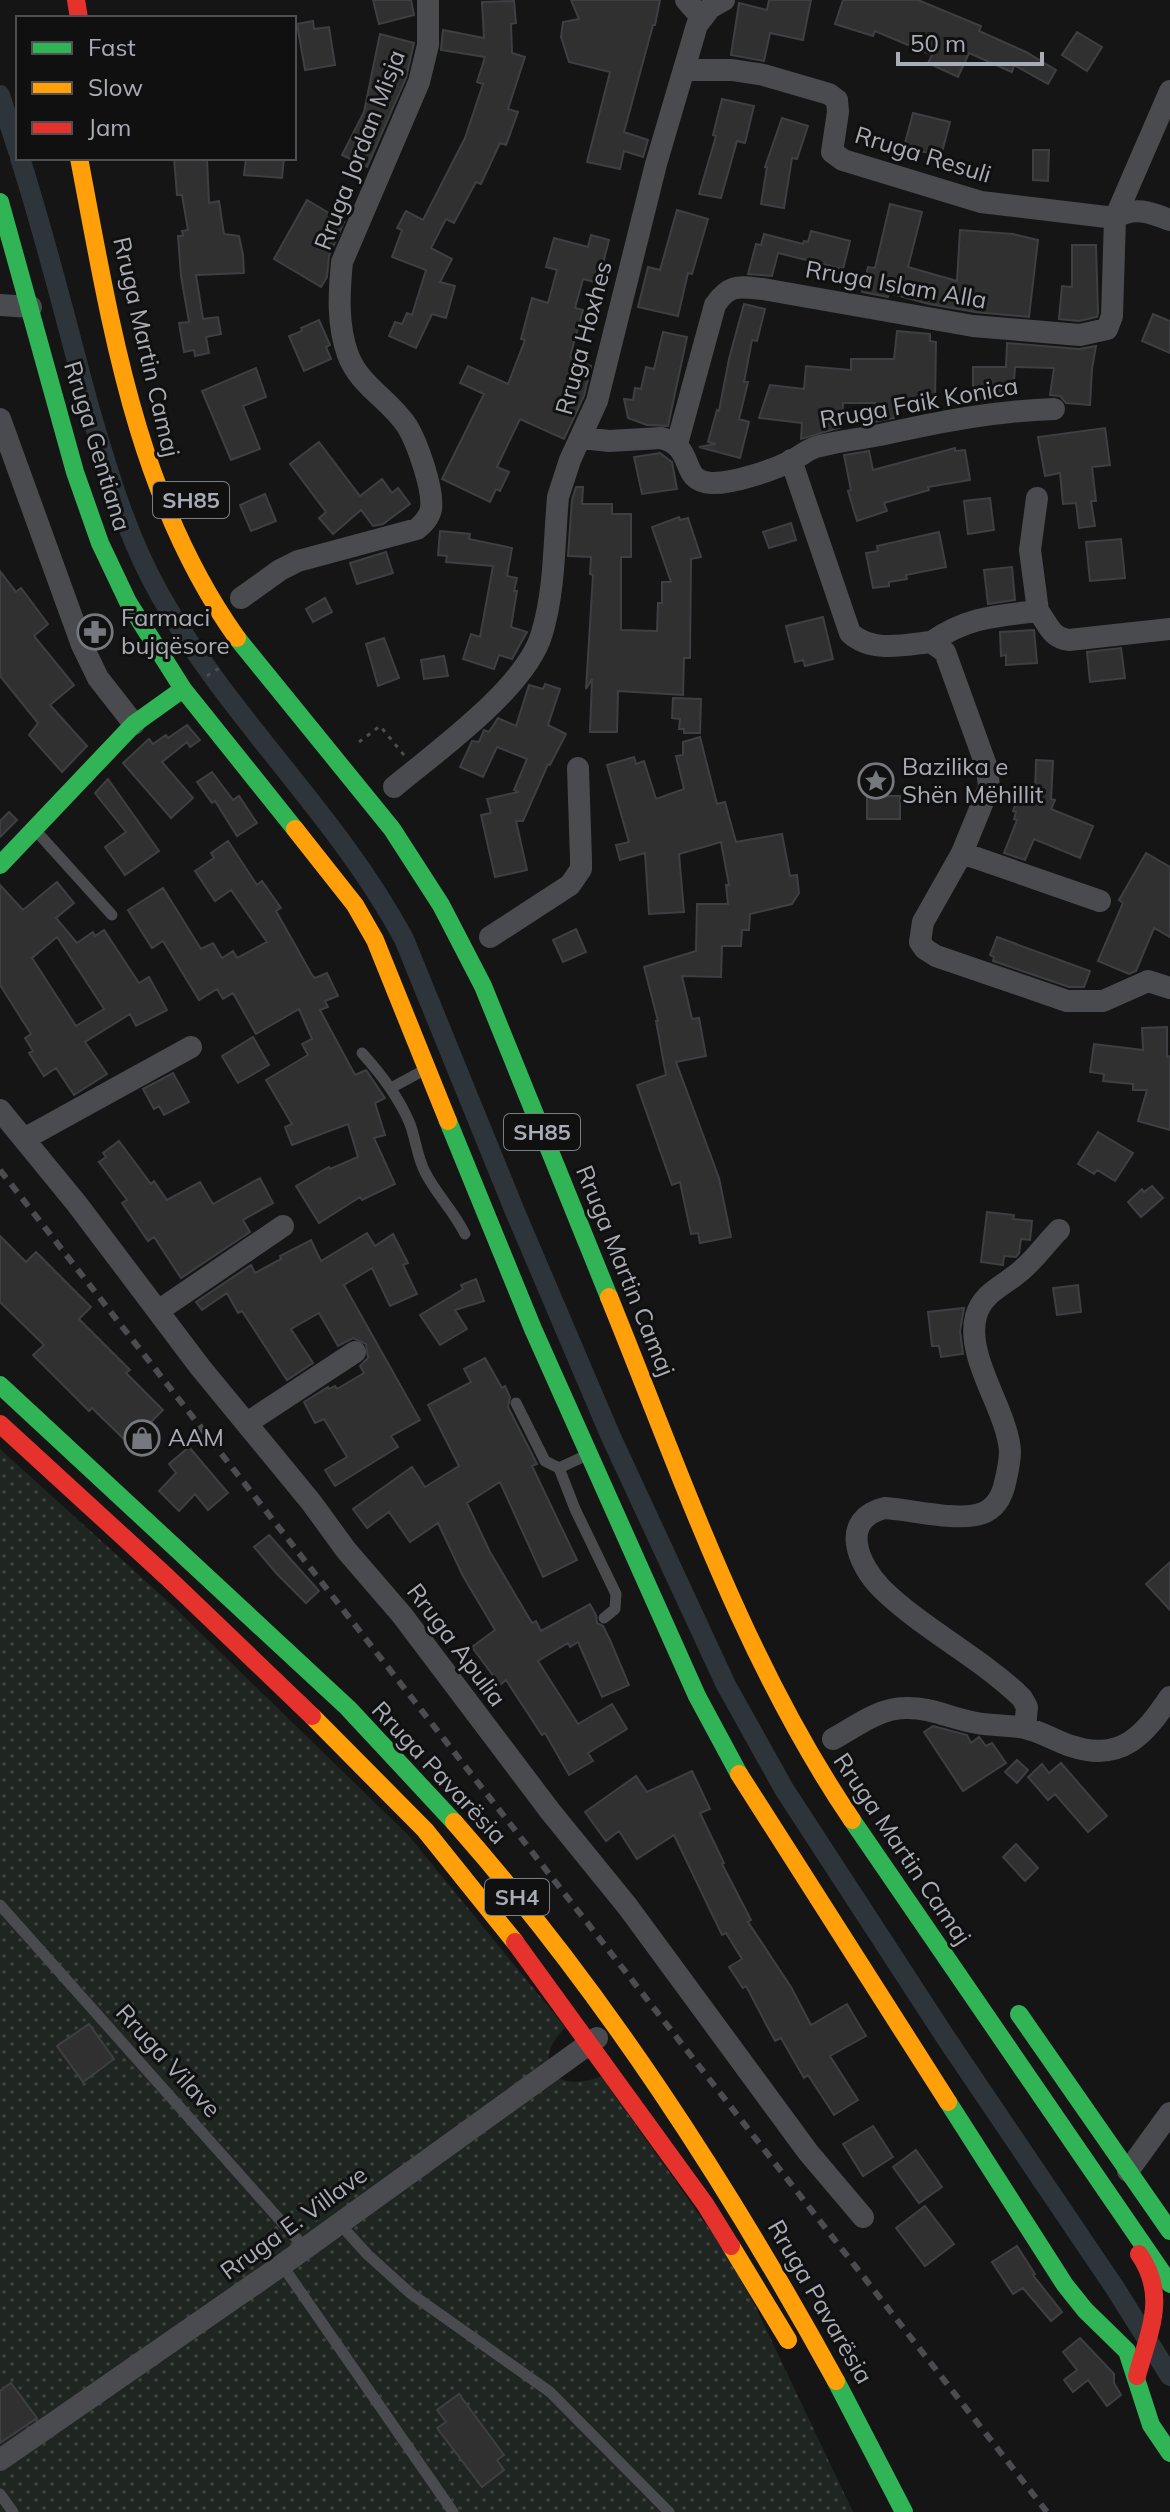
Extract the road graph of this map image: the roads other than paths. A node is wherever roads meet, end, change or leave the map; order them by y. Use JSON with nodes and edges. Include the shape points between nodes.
{"nodes":[{"id":1,"x":428,"y":0,"type":"edge"},
{"id":2,"x":724,"y":0,"type":"edge"},
{"id":3,"x":693,"y":9,"type":"edge"},
{"id":4,"x":684,"y":70,"type":"junction"},
{"id":5,"x":1170,"y":91,"type":"edge"},
{"id":6,"x":79,"y":160,"type":"edge"},
{"id":7,"x":0,"y":202,"type":"edge"},
{"id":8,"x":1115,"y":218,"type":"junction"},
{"id":9,"x":1170,"y":220,"type":"edge"},
{"id":10,"x":0,"y":305,"type":"edge"},
{"id":11,"x":31,"y":307,"type":"junction"},
{"id":12,"x":1054,"y":409,"type":"dead end"},
{"id":13,"x":0,"y":419,"type":"edge"},
{"id":14,"x":582,"y":438,"type":"junction"},
{"id":15,"x":677,"y":444,"type":"junction"},
{"id":16,"x":791,"y":460,"type":"junction"},
{"id":17,"x":1037,"y":498,"type":"dead end"},
{"id":18,"x":243,"y":599,"type":"dead end"},
{"id":19,"x":1038,"y":611,"type":"junction"},
{"id":20,"x":1170,"y":629,"type":"edge"},
{"id":21,"x":931,"y":642,"type":"junction"},
{"id":22,"x":183,"y":689,"type":"junction"},
{"id":23,"x":134,"y":724,"type":"junction"},
{"id":24,"x":578,"y":768,"type":"dead end"},
{"id":25,"x":387,"y":778,"type":"joint"},
{"id":26,"x":408,"y":806,"type":"dead end"},
{"id":27,"x":34,"y":829,"type":"junction"},
{"id":28,"x":962,"y":853,"type":"junction"},
{"id":29,"x":0,"y":865,"type":"edge"},
{"id":30,"x":1100,"y":901,"type":"dead end"},
{"id":31,"x":112,"y":915,"type":"dead end"},
{"id":32,"x":478,"y":917,"type":"dead end"},
{"id":33,"x":493,"y":945,"type":"joint"},
{"id":34,"x":1170,"y":988,"type":"edge"},
{"id":35,"x":191,"y":1047,"type":"dead end"},
{"id":36,"x":362,"y":1053,"type":"dead end"},
{"id":37,"x":427,"y":1069,"type":"junction"},
{"id":38,"x":391,"y":1088,"type":"junction"},
{"id":39,"x":0,"y":1110,"type":"edge"},
{"id":40,"x":24,"y":1139,"type":"junction"},
{"id":41,"x":283,"y":1226,"type":"dead end"},
{"id":42,"x":1059,"y":1230,"type":"dead end"},
{"id":43,"x":465,"y":1234,"type":"dead end"},
{"id":44,"x":158,"y":1311,"type":"junction"},
{"id":45,"x":355,"y":1352,"type":"dead end"},
{"id":46,"x":0,"y":1385,"type":"edge"},
{"id":47,"x":516,"y":1403,"type":"dead end"},
{"id":48,"x":247,"y":1423,"type":"junction"},
{"id":49,"x":0,"y":1424,"type":"edge"},
{"id":50,"x":588,"y":1455,"type":"junction"},
{"id":51,"x":559,"y":1468,"type":"junction"},
{"id":52,"x":604,"y":1618,"type":"dead end"},
{"id":53,"x":1170,"y":1697,"type":"edge"},
{"id":54,"x":1025,"y":1728,"type":"junction"},
{"id":55,"x":833,"y":1738,"type":"dead end"},
{"id":56,"x":0,"y":1905,"type":"edge"},
{"id":57,"x":1009,"y":1999,"type":"dead end"},
{"id":58,"x":615,"y":2025,"type":"junction"},
{"id":59,"x":589,"y":2044,"type":"junction"},
{"id":60,"x":1170,"y":2113,"type":"edge"},
{"id":61,"x":1128,"y":2171,"type":"junction"},
{"id":62,"x":863,"y":2217,"type":"dead end"},
{"id":63,"x":338,"y":2222,"type":"junction"},
{"id":64,"x":1131,"y":2227,"type":"junction"},
{"id":65,"x":1170,"y":2231,"type":"edge"},
{"id":66,"x":304,"y":2247,"type":"junction"},
{"id":67,"x":282,"y":2265,"type":"junction"},
{"id":68,"x":1170,"y":2284,"type":"edge"},
{"id":69,"x":797,"y":2358,"type":"dead end"},
{"id":70,"x":1137,"y":2376,"type":"junction"},
{"id":71,"x":1170,"y":2453,"type":"edge"},
{"id":72,"x":0,"y":2460,"type":"edge"},
{"id":73,"x":0,"y":2494,"type":"edge"},
{"id":74,"x":13,"y":2512,"type":"edge"},
{"id":75,"x":453,"y":2512,"type":"edge"},
{"id":76,"x":669,"y":2512,"type":"edge"},
{"id":77,"x":904,"y":2512,"type":"edge"}],
"edges":[{"from":1,"to":18,"type":"street","name":"Rruga Jordan Misja","via":[[428,45],[419,82],[342,262],[339,293],[345,342],[358,375],[406,425],[416,443],[431,495],[428,516],[417,529],[298,561]]},
{"from":2,"to":3,"type":"street","name":"Rruga Hoxhes"},
{"from":3,"to":4,"type":"street","name":"Rruga Hoxhes"},
{"from":4,"to":8,"type":"street","name":"Rruga Resuli","via":[[753,73],[829,94],[837,100],[838,112],[832,152],[854,164],[981,202]]},
{"from":4,"to":14,"type":"street","name":"Rruga Hoxhes","via":[[597,401]]},
{"from":5,"to":8,"type":"street"},
{"from":6,"to":64,"type":"main road","name":"Rruga Martin Camaj","number":"SH85","via":[[136,430],[201,583],[244,648],[392,829],[447,915],[483,986],[765,1671],[847,1812]]},
{"from":7,"to":11,"type":"main road","name":"Rruga Gentiana"},
{"from":8,"to":9,"type":"street","via":[[1140,211]]},
{"from":8,"to":15,"type":"street","name":"Rruga Islam Alla","via":[[1112,316],[1107,329],[1096,332],[1054,334],[973,326],[763,289],[730,289],[715,305]]},
{"from":10,"to":11,"type":"street"},
{"from":11,"to":22,"type":"main road","name":"Rruga Gentiana","via":[[75,472],[100,543],[128,602]]},
{"from":12,"to":16,"type":"street","name":"Rruga Faik Konica","via":[[980,414],[816,446]]},
{"from":13,"to":23,"type":"street","via":[[82,645],[98,678]]},
{"from":14,"to":15,"type":"street","via":[[661,438]]},
{"from":14,"to":25,"type":"street","name":"Rruga Hoxhes","via":[[558,497],[548,608],[537,648],[468,725]]},
{"from":15,"to":16,"type":"street","name":"Rruga Faik Konica","via":[[693,475],[709,483]]},
{"from":16,"to":21,"type":"street","via":[[850,633],[860,643],[876,646]]},
{"from":17,"to":19,"type":"street","via":[[1030,550]]},
{"from":19,"to":20,"type":"street","via":[[1051,633],[1069,640]]},
{"from":19,"to":21,"type":"street","via":[[979,618]]},
{"from":21,"to":28,"type":"street","via":[[945,652],[989,778]]},
{"from":22,"to":23,"type":"main road"},
{"from":22,"to":37,"type":"main road","name":"Rruga Gentiana","via":[[355,905],[375,940]]},
{"from":23,"to":27,"type":"main road"},
{"from":24,"to":33,"type":"street","via":[[577,877]]},
{"from":25,"to":26,"type":"main road"},
{"from":27,"to":29,"type":"main road"},
{"from":27,"to":31,"type":"lane"},
{"from":28,"to":30,"type":"street"},
{"from":28,"to":34,"type":"street","via":[[923,922],[920,942],[925,949],[1067,1001],[1103,1001],[1148,981]]},
{"from":32,"to":33,"type":"main road"},
{"from":35,"to":40,"type":"street"},
{"from":36,"to":38,"type":"lane"},
{"from":37,"to":38,"type":"lane"},
{"from":37,"to":50,"type":"main road","name":"Rruga Gentiana"},
{"from":38,"to":43,"type":"lane","via":[[410,1124],[422,1167]]},
{"from":39,"to":40,"type":"street","name":"Rruga Apulia"},
{"from":40,"to":44,"type":"street","name":"Rruga Apulia"},
{"from":41,"to":44,"type":"street"},
{"from":42,"to":54,"type":"street","via":[[1017,1275],[996,1287],[975,1317],[979,1356],[1010,1451],[996,1505],[962,1517],[885,1508],[860,1521],[856,1534],[858,1550],[880,1588],[1022,1698],[1027,1707]]},
{"from":44,"to":48,"type":"street","name":"Rruga Apulia"},
{"from":45,"to":48,"type":"street"},
{"from":46,"to":58,"type":"main road","name":"Rruga Pavarësia","number":"SH4","via":[[398,1759],[505,1881]]},
{"from":47,"to":51,"type":"lane","via":[[545,1461]]},
{"from":48,"to":62,"type":"street","name":"Rruga Apulia","via":[[402,1615],[628,1907],[808,2152]]},
{"from":49,"to":59,"type":"main road","name":"Rruga Pavarësia","number":"SH4","via":[[167,1577],[425,1830]]},
{"from":50,"to":51,"type":"lane"},
{"from":50,"to":70,"type":"main road","name":"Rruga Gentiana","via":[[734,1767],[1065,2285],[1120,2342]]},
{"from":51,"to":52,"type":"lane","via":[[616,1594],[615,1609]]},
{"from":53,"to":54,"type":"street","via":[[1148,1729],[1133,1742],[1109,1750],[1071,1746]]},
{"from":54,"to":55,"type":"street","via":[[902,1707]]},
{"from":56,"to":66,"type":"lane","name":"Rruga Vilave"},
{"from":57,"to":61,"type":"main road"},
{"from":58,"to":59,"type":"street","name":"Rruga E. Villave"},
{"from":58,"to":77,"type":"main road","name":"Rruga Pavarësia","number":"SH4","via":[[771,2262]]},
{"from":59,"to":63,"type":"street","name":"Rruga E. Villave"},
{"from":59,"to":69,"type":"main road","name":"Rruga Pavarësia","number":"SH4","via":[[705,2204]]},
{"from":60,"to":61,"type":"street"},
{"from":61,"to":65,"type":"main road"},
{"from":63,"to":66,"type":"street","name":"Rruga E. Villave"},
{"from":63,"to":76,"type":"lane","via":[[410,2293],[550,2392]]},
{"from":64,"to":68,"type":"main road","name":"Rruga Martin Camaj","number":"SH85"},
{"from":64,"to":70,"type":"main road","via":[[1155,2290]]},
{"from":66,"to":67,"type":"street","name":"Rruga E. Villave"},
{"from":67,"to":72,"type":"street","name":"Rruga E. Villave"},
{"from":67,"to":75,"type":"lane"},
{"from":70,"to":71,"type":"main road","name":"Rruga Gentiana","via":[[1151,2425]]},
{"from":73,"to":74,"type":"lane"}]}
